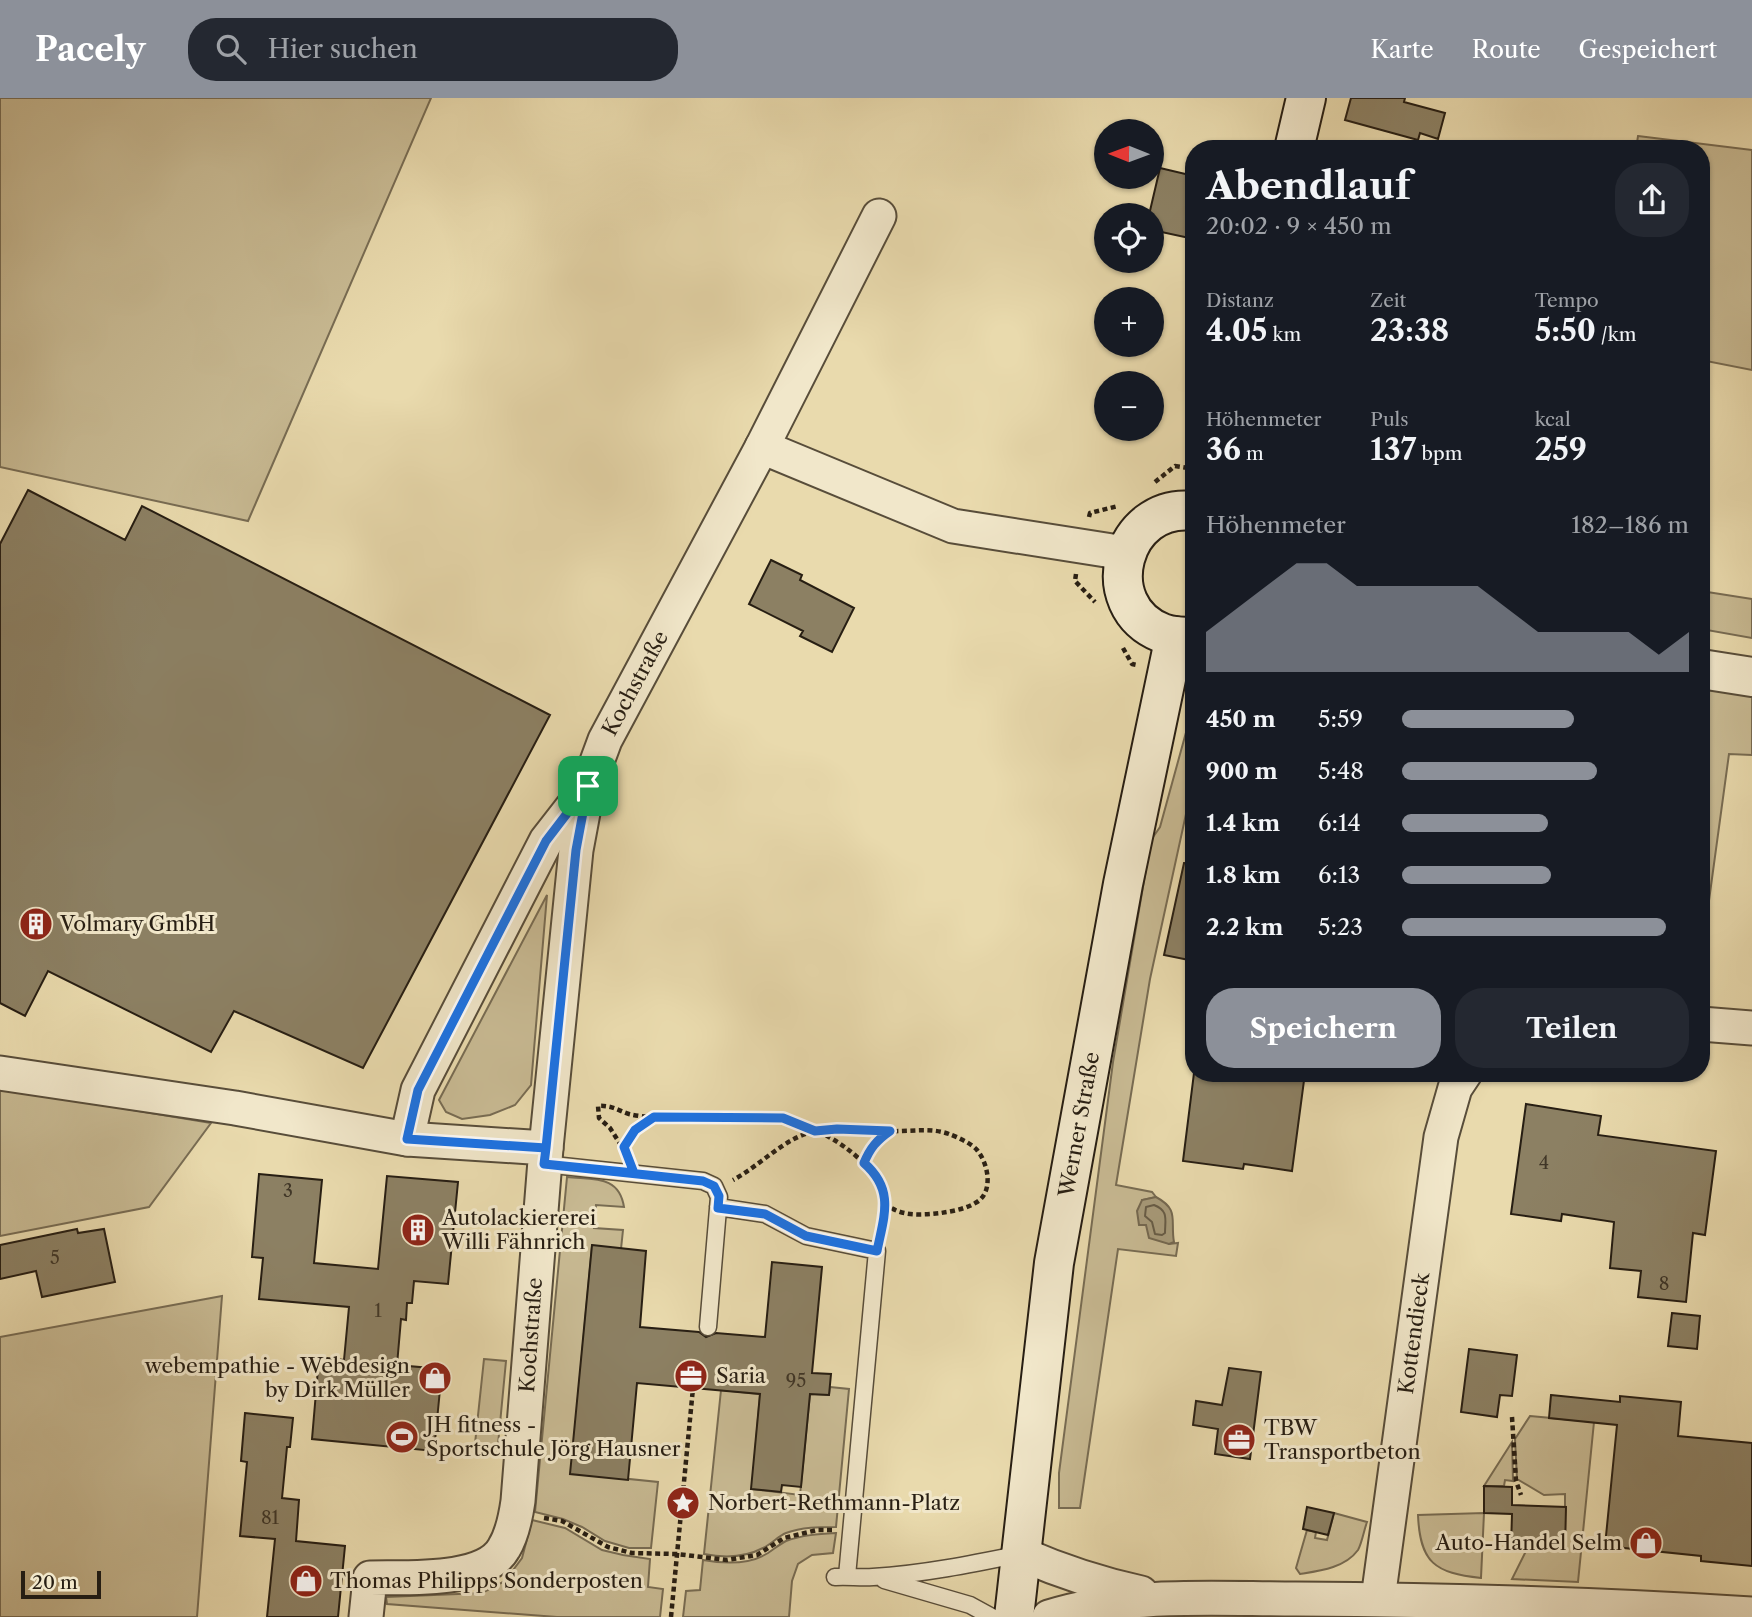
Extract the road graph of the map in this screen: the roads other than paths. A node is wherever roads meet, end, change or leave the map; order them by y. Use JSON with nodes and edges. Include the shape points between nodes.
{"nodes":[{"id":1,"x":1306,"y":98,"type":"edge"},
{"id":2,"x":1296,"y":140,"type":"edge"},
{"id":3,"x":879,"y":216,"type":"dead end"},
{"id":4,"x":762,"y":447,"type":"junction"},
{"id":5,"x":1185,"y":510,"type":"edge"},
{"id":6,"x":1125,"y":553,"type":"junction"},
{"id":7,"x":1184,"y":637,"type":"edge"},
{"id":8,"x":1710,"y":670,"type":"edge"},
{"id":9,"x":1752,"y":677,"type":"edge"},
{"id":10,"x":588,"y":786,"type":"junction"},
{"id":11,"x":1710,"y":1025,"type":"edge"},
{"id":12,"x":1752,"y":1028,"type":"edge"},
{"id":13,"x":0,"y":1073,"type":"edge"},
{"id":14,"x":1459,"y":1082,"type":"edge"},
{"id":15,"x":407,"y":1139,"type":"junction"},
{"id":16,"x":545,"y":1156,"type":"junction"},
{"id":17,"x":718,"y":1208,"type":"junction"},
{"id":18,"x":708,"y":1326,"type":"dead end"},
{"id":19,"x":1021,"y":1554,"type":"junction"},
{"id":20,"x":872,"y":1577,"type":"junction"},
{"id":21,"x":1167,"y":1599,"type":"junction"},
{"id":22,"x":1378,"y":1599,"type":"junction"},
{"id":23,"x":1752,"y":1614,"type":"edge"},
{"id":24,"x":366,"y":1617,"type":"edge"},
{"id":25,"x":992,"y":1617,"type":"edge"},
{"id":26,"x":1014,"y":1617,"type":"edge"},
{"id":27,"x":1049,"y":1617,"type":"edge"}],
"edges":[{"from":1,"to":2,"type":"main road"},
{"from":3,"to":4,"type":"street","name":"Kochstraße"},
{"from":4,"to":6,"type":"street","via":[[953,526]]},
{"from":4,"to":10,"type":"street","name":"Kochstraße","via":[[631,687]]},
{"from":5,"to":6,"type":"main road","via":[[1165,513],[1147,523]]},
{"from":6,"to":7,"type":"main road","via":[[1124,591],[1132,608],[1144,623],[1161,633]]},
{"from":7,"to":19,"type":"main road","name":"Werner Straße","via":[[1123,884],[1054,1263]]},
{"from":8,"to":9,"type":"main road"},
{"from":10,"to":15,"type":"street","via":[[546,841],[418,1090]]},
{"from":10,"to":16,"type":"street","name":"Kochstraße","via":[[576,850]]},
{"from":11,"to":12,"type":"street"},
{"from":13,"to":15,"type":"street"},
{"from":14,"to":22,"type":"street","name":"Kottendieck","via":[[1441,1137]]},
{"from":15,"to":16,"type":"street"},
{"from":16,"to":17,"type":"lane","via":[[703,1181],[714,1186]]},
{"from":16,"to":24,"type":"street","name":"Kochstraße","via":[[517,1513],[504,1549],[493,1561],[464,1574],[370,1578]]},
{"from":17,"to":18,"type":"lane"},
{"from":17,"to":20,"type":"lane","via":[[765,1214],[806,1236],[877,1251],[850,1530],[841,1577]]},
{"from":19,"to":20,"type":"lane"},
{"from":19,"to":21,"type":"street","via":[[1104,1585]]},
{"from":19,"to":26,"type":"main road","name":"Werner Straße"},
{"from":20,"to":25,"type":"lane","via":[[970,1605]]},
{"from":21,"to":22,"type":"street"},
{"from":21,"to":27,"type":"street","via":[[1104,1605]]},
{"from":22,"to":23,"type":"street"}]}
